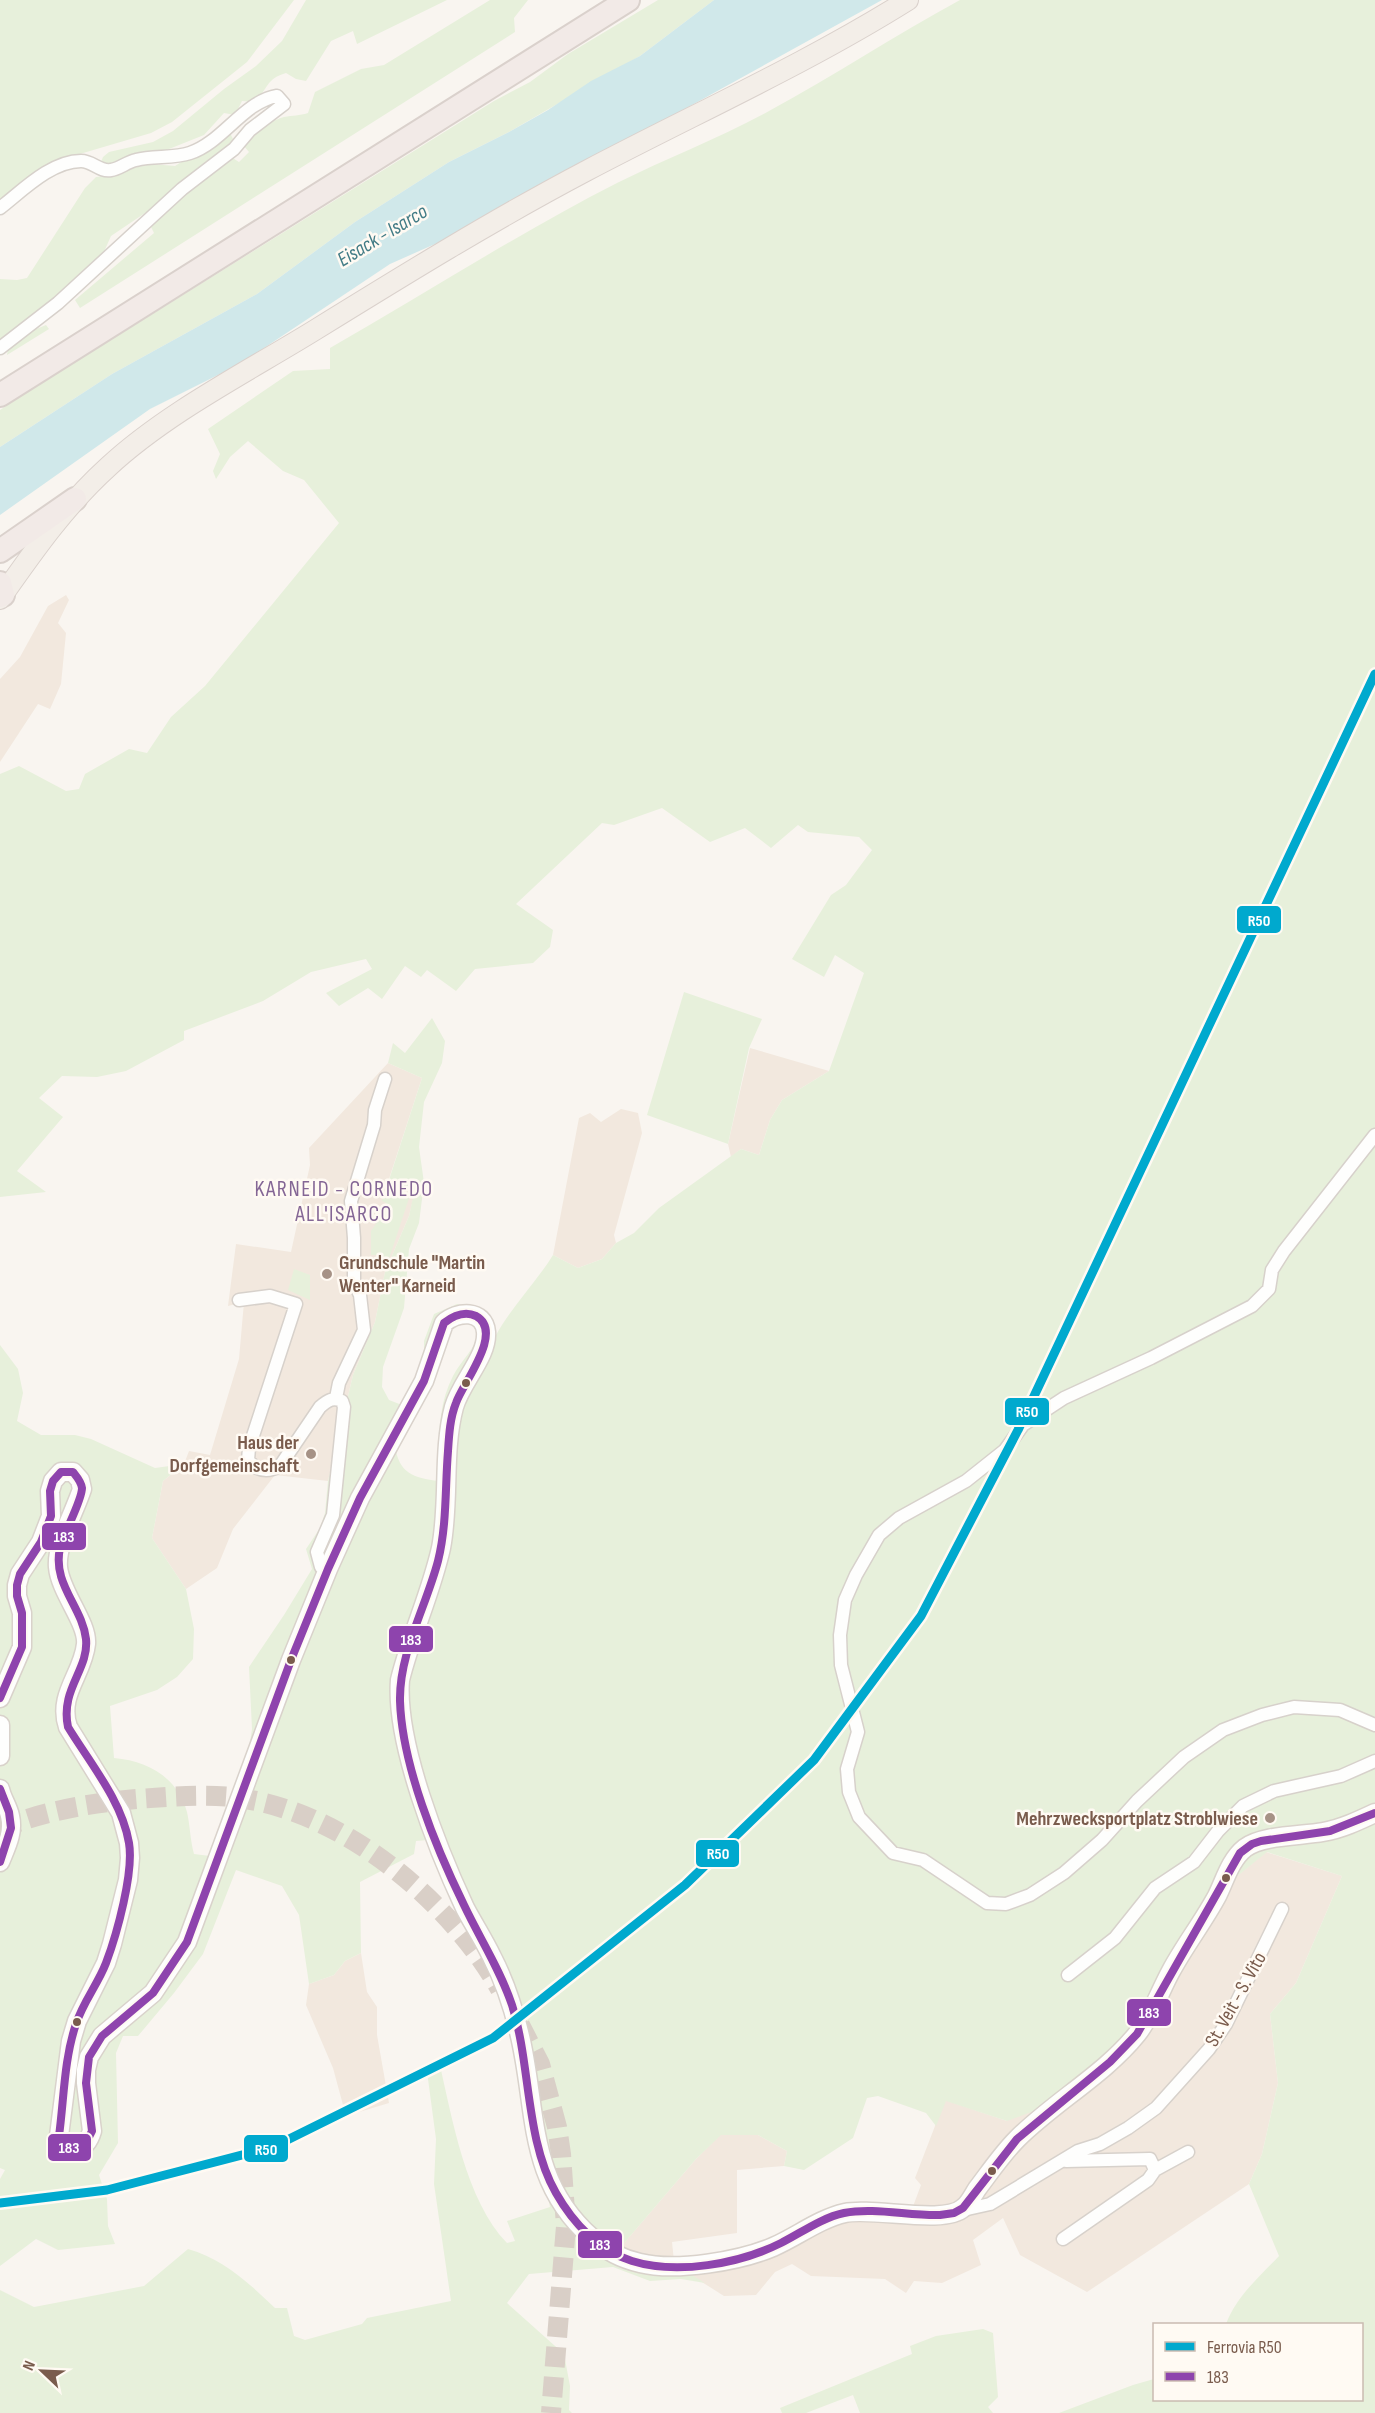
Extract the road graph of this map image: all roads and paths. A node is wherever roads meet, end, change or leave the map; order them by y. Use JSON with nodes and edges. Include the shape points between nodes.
{"nodes":[{"id":1,"x":602,"y":0,"type":"edge"},
{"id":2,"x":628,"y":0,"type":"edge"},
{"id":3,"x":908,"y":0,"type":"edge"},
{"id":4,"x":0,"y":208,"type":"edge"},
{"id":5,"x":0,"y":348,"type":"edge"},
{"id":6,"x":0,"y":380,"type":"edge"},
{"id":7,"x":0,"y":395,"type":"edge"},
{"id":8,"x":75,"y":499,"type":"junction"},
{"id":9,"x":0,"y":551,"type":"edge"},
{"id":10,"x":1,"y":593,"type":"edge"},
{"id":11,"x":385,"y":1079,"type":"dead end"},
{"id":12,"x":1375,"y":1136,"type":"edge"},
{"id":13,"x":239,"y":1300,"type":"dead end"},
{"id":14,"x":336,"y":1398,"type":"junction"},
{"id":15,"x":328,"y":1569,"type":"junction"},
{"id":16,"x":0,"y":1698,"type":"edge"},
{"id":17,"x":0,"y":1725,"type":"edge"},
{"id":18,"x":1375,"y":1725,"type":"edge"},
{"id":19,"x":0,"y":1756,"type":"edge"},
{"id":20,"x":1375,"y":1761,"type":"edge"},
{"id":21,"x":0,"y":1789,"type":"edge"},
{"id":22,"x":1375,"y":1813,"type":"edge"},
{"id":23,"x":0,"y":1862,"type":"edge"},
{"id":24,"x":1282,"y":1909,"type":"dead end"},
{"id":25,"x":1068,"y":1975,"type":"dead end"},
{"id":26,"x":1188,"y":2152,"type":"dead end"},
{"id":27,"x":1061,"y":2161,"type":"junction"},
{"id":28,"x":1155,"y":2170,"type":"junction"},
{"id":29,"x":962,"y":2210,"type":"junction"},
{"id":30,"x":1063,"y":2240,"type":"dead end"}],
"edges":[{"from":1,"to":6,"type":"highway"},
{"from":2,"to":7,"type":"highway"},
{"from":3,"to":8,"type":"main road","via":[[455,244],[177,414],[109,466]]},
{"from":4,"to":5,"type":"street","via":[[57,167],[82,160],[110,171],[137,159],[190,153],[218,136],[264,98],[277,96],[284,104],[182,189],[58,303]]},
{"from":8,"to":9,"type":"highway"},
{"from":8,"to":10,"type":"main road"},
{"from":11,"to":14,"type":"street","via":[[351,1201],[354,1281],[360,1295],[364,1330]]},
{"from":12,"to":18,"type":"street","via":[[1284,1251],[1272,1270],[1269,1289],[1252,1306],[1064,1398],[1023,1425],[1005,1450],[966,1481],[899,1518],[879,1535],[845,1600],[840,1635],[841,1665],[858,1732],[847,1769],[849,1792],[860,1817],[893,1853],[923,1860],[987,1903],[1006,1904],[1030,1895],[1064,1873],[1184,1757],[1223,1730],[1294,1707],[1340,1710]]},
{"from":13,"to":14,"type":"street","via":[[270,1296],[296,1304],[249,1448],[248,1460],[255,1468],[263,1471],[280,1466],[320,1407]]},
{"from":14,"to":15,"type":"street","via":[[344,1407],[333,1515],[317,1552],[321,1567]]},
{"from":15,"to":16,"type":"street","via":[[186,1942],[153,1994],[95,2045],[86,2070],[92,2131],[83,2148],[63,2143],[59,2136],[71,2041],[106,1963],[130,1858],[121,1813],[65,1716],[68,1694],[87,1642],[58,1567],[82,1489],[73,1472],[61,1472],[52,1481],[51,1516],[41,1542],[20,1575],[17,1596],[22,1612],[22,1647]]},
{"from":15,"to":29,"type":"street","via":[[360,1498],[424,1381],[444,1323],[459,1313],[478,1318],[485,1325],[486,1343],[454,1407],[441,1549],[405,1660],[398,1702],[441,1852],[495,1961],[511,2004],[520,2035],[536,2145],[553,2187],[572,2218],[594,2240],[617,2255],[659,2266],[749,2256],[825,2219],[849,2212],[943,2216]]},
{"from":17,"to":19,"type":"street"},
{"from":20,"to":25,"type":"street","via":[[1341,1776],[1274,1791],[1243,1806],[1194,1862],[1155,1888],[1114,1938]]},
{"from":21,"to":23,"type":"street","via":[[10,1815],[11,1836]]},
{"from":22,"to":29,"type":"street","via":[[1339,1828],[1261,1841],[1245,1849],[1232,1865],[1139,2031],[1105,2066],[1020,2136]]},
{"from":24,"to":27,"type":"street","name":"St. Veit - S. Vito","via":[[1226,2024],[1181,2081],[1156,2108],[1128,2128]]},
{"from":26,"to":28,"type":"street"},
{"from":27,"to":28,"type":"street","name":"St. Veit - S. Vito","via":[[1150,2159]]},
{"from":27,"to":29,"type":"street","name":"St. Veit - S. Vito","via":[[990,2204]]},
{"from":28,"to":30,"type":"street","via":[[1148,2180]]}]}
